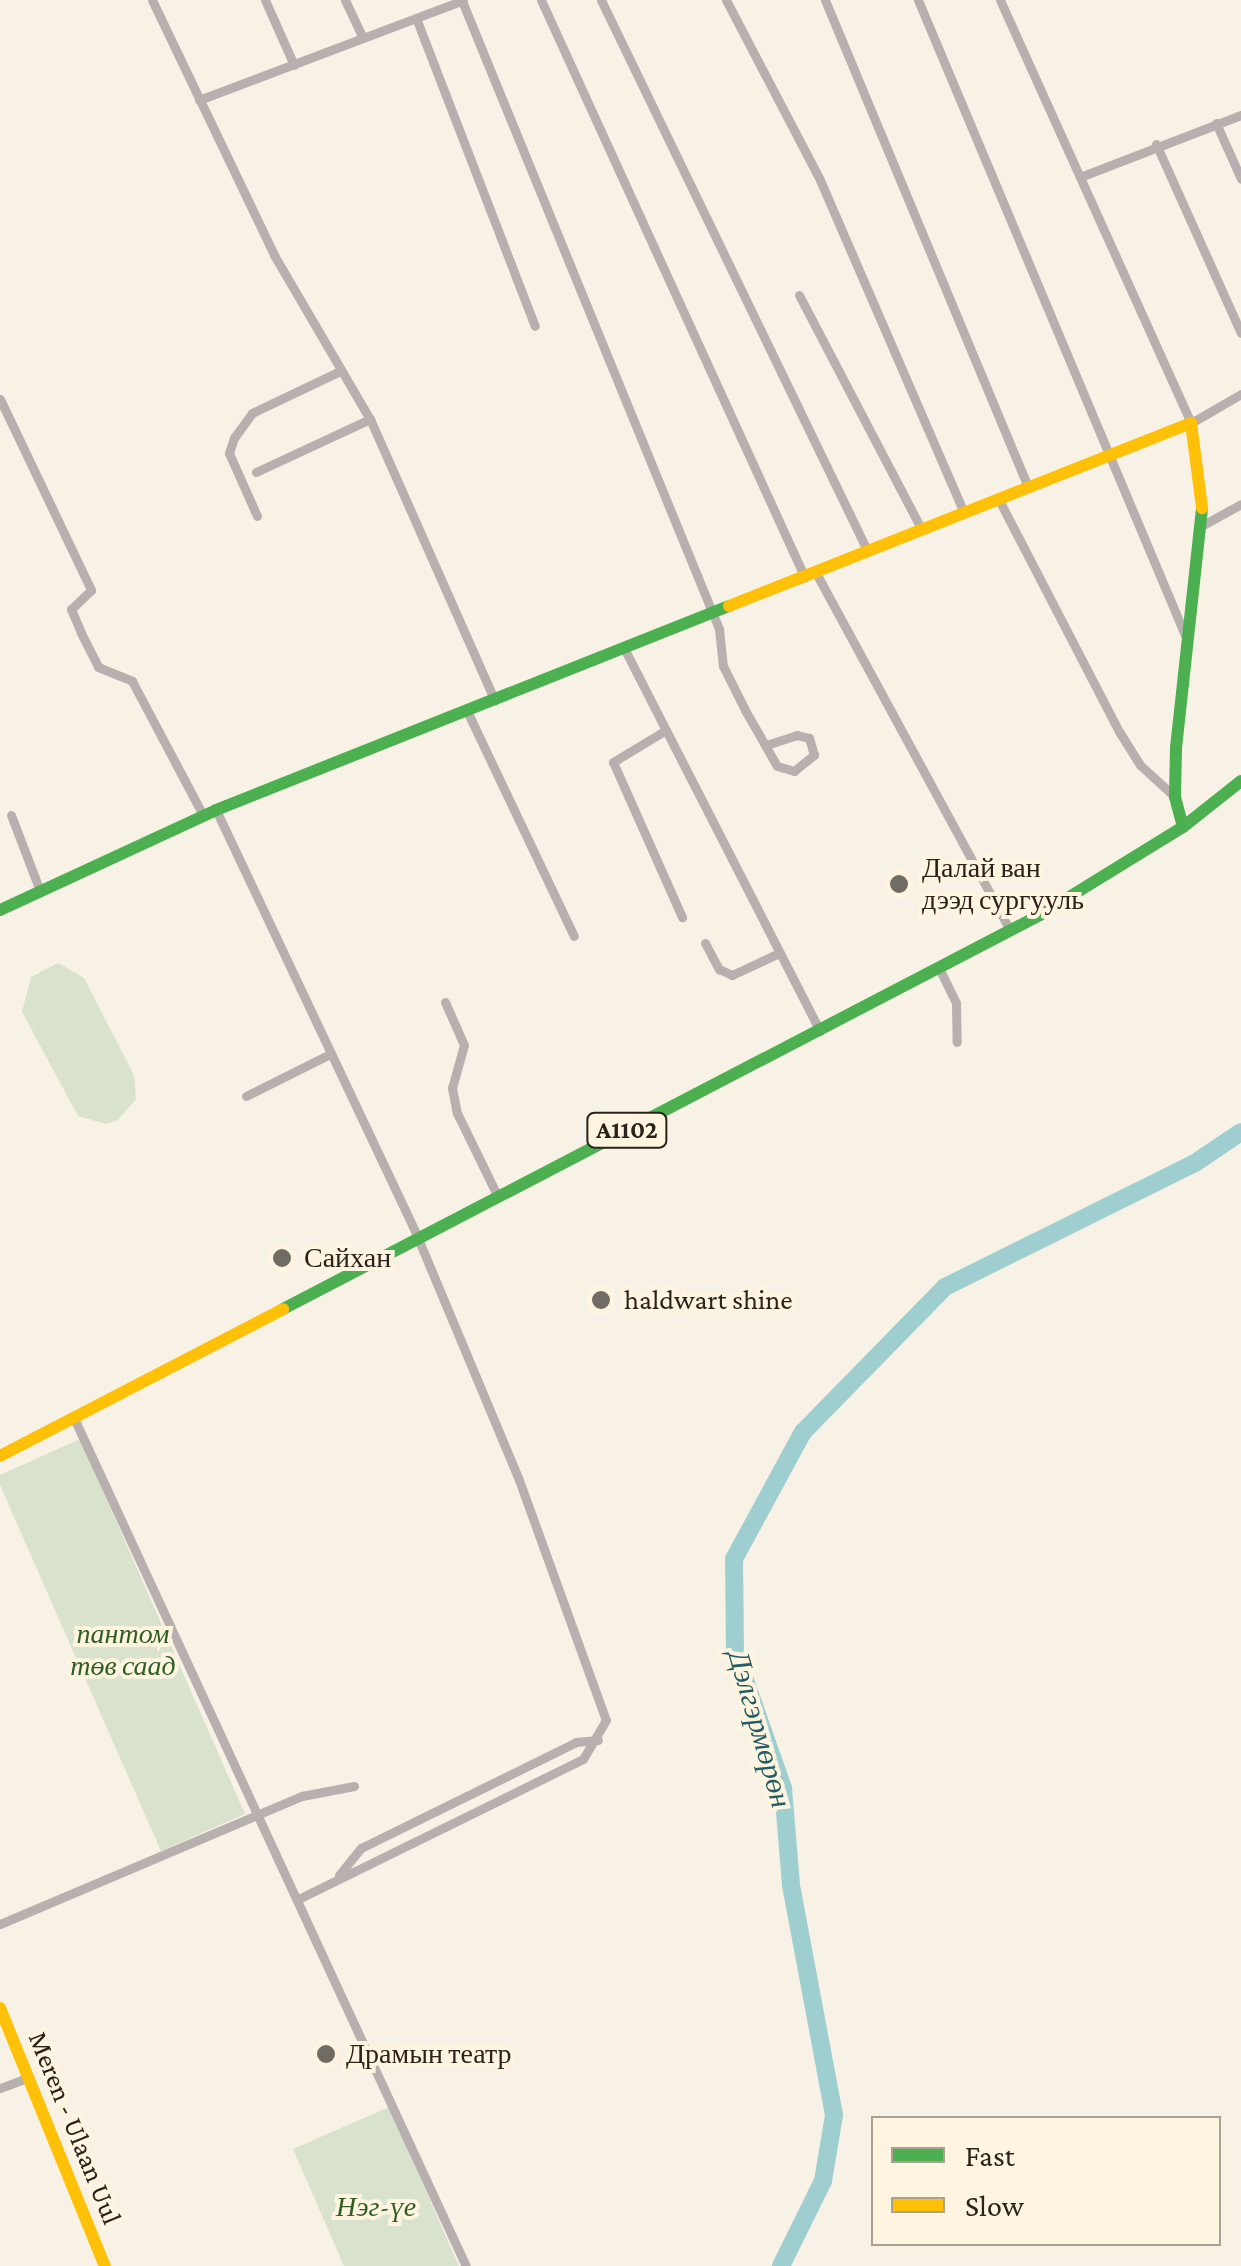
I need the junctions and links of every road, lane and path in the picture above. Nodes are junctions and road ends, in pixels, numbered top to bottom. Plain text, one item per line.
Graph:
1 (152, 0) edge
2 (265, 0) edge
3 (345, 0) edge
4 (424, 0) edge
5 (463, 0) edge
6 (541, 0) edge
7 (601, 0) edge
8 (726, 0) edge
9 (825, 0) edge
10 (918, 0) edge
11 (1000, 0) edge
12 (430, 13) junction
13 (416, 18) junction
14 (363, 38) junction
15 (294, 64) junction
16 (199, 100) junction
17 (1241, 115) edge
18 (1216, 123) junction
19 (1156, 144) junction
20 (1080, 177) junction
21 (1241, 179) edge
22 (799, 295) dead end
23 (536, 326) dead end
24 (1241, 333) edge
25 (338, 372) junction
26 (1241, 394) edge
27 (0, 399) edge
28 (370, 419) junction
29 (1191, 423) junction
30 (1110, 455) junction
31 (256, 472) dead end
32 (1028, 487) junction
33 (999, 500) junction
34 (1241, 504) edge
35 (964, 513) junction
36 (257, 516) dead end
37 (1202, 525) junction
38 (922, 530) junction
39 (868, 552) junction
40 (810, 576) junction
41 (712, 614) junction
42 (1190, 647) junction
43 (626, 652) junction
44 (494, 700) junction
45 (467, 711) junction
46 (666, 730) junction
47 (766, 745) junction
48 (1241, 783) edge
49 (1175, 797) junction
50 (210, 813) junction
51 (11, 815) dead end
52 (1183, 827) junction
53 (40, 891) junction
54 (0, 910) edge
55 (682, 917) dead end
56 (1010, 931) junction
57 (574, 936) dead end
58 (705, 943) dead end
59 (779, 953) junction
60 (939, 968) junction
61 (445, 1002) dead end
62 (820, 1031) junction
63 (957, 1042) dead end
64 (330, 1054) junction
65 (246, 1096) dead end
66 (498, 1197) junction
67 (417, 1236) junction
68 (74, 1416) junction
69 (0, 1456) edge
70 (598, 1740) junction
71 (354, 1786) dead end
72 (261, 1813) junction
73 (337, 1877) junction
74 (300, 1898) junction
75 (0, 1924) edge
76 (0, 2008) edge
77 (27, 2078) junction
78 (0, 2088) edge
79 (104, 2266) edge
80 (466, 2266) edge

1 - 16 street
2 - 15 street
3 - 14 street
4 - 12 street
5 - 12 street
5 - 41 street
6 - 40 street
7 - 39 street
8 - 35 street
9 - 32 street
10 - 30 street
11 - 20 street
12 - 13 street
13 - 14 street
13 - 23 street
14 - 15 street
15 - 16 street
16 - 25 street
17 - 18 street
18 - 19 street
18 - 21 street
19 - 20 street
19 - 24 street
20 - 29 street
22 - 38 street
25 - 28 street
25 - 36 street
26 - 29 street
27 - 50 street
28 - 31 street
28 - 44 street
29 - 30 main road
29 - 37 main road
30 - 32 main road
30 - 42 street
32 - 33 main road
33 - 35 main road
33 - 49 street
34 - 37 street
35 - 38 main road
37 - 42 main road
38 - 39 main road
39 - 40 main road
40 - 41 main road
40 - 56 street
41 - 43 main road
41 - 47 street
42 - 49 main road
43 - 44 main road
43 - 46 street
44 - 45 main road
45 - 50 main road
45 - 57 street
46 - 55 street
46 - 59 street
47 - 47 street
48 - 52 main road, A1102
49 - 52 main road
50 - 53 main road
50 - 64 street
51 - 53 street
52 - 56 main road, A1102
53 - 54 main road
56 - 60 main road, A1102
58 - 59 street
59 - 62 street
60 - 62 main road, A1102
60 - 63 street
61 - 66 street
62 - 66 main road, A1102
64 - 65 street
64 - 67 street
66 - 67 main road, A1102
67 - 68 main road, A1102
67 - 70 street
68 - 69 main road, A1102
68 - 72 street
70 - 73 street
70 - 73 street
71 - 72 street
72 - 74 street
72 - 75 street
73 - 74 street
74 - 80 street
76 - 77 main road, Meren - Ulaan Uul
77 - 78 street
77 - 79 main road, Meren - Ulaan Uul

